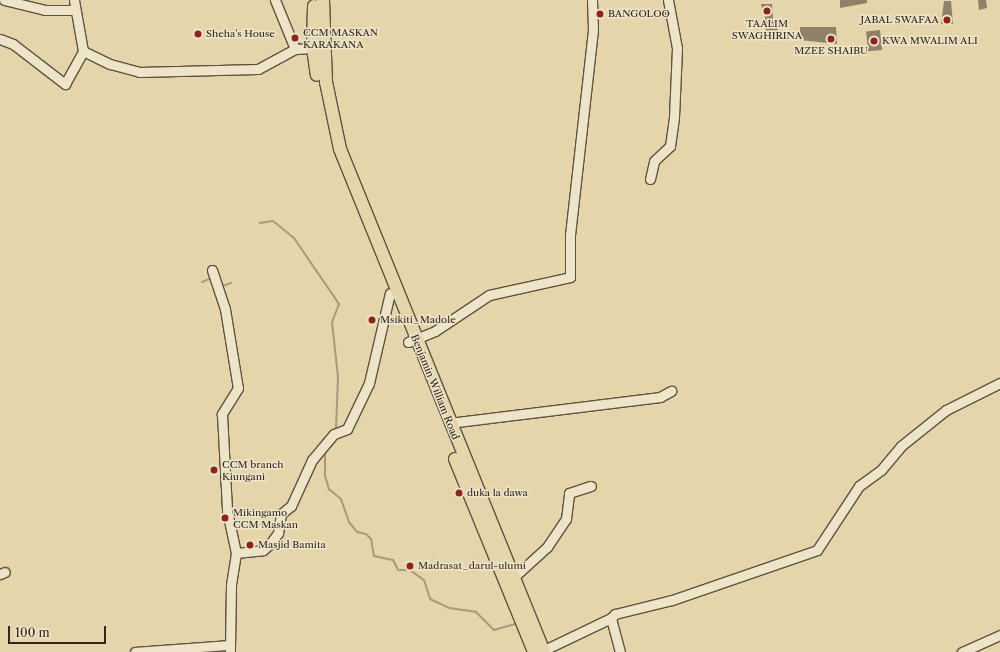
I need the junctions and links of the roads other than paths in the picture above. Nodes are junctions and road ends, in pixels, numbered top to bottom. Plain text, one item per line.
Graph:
1 (4, 0) edge
2 (74, 0) edge
3 (275, 0) edge
4 (314, 0) edge
5 (323, 0) edge
6 (592, 0) edge
7 (668, 0) edge
8 (75, 10) junction
9 (0, 39) edge
10 (314, 48) junction
11 (295, 49) junction
12 (83, 51) junction
13 (650, 179) dead end
14 (212, 270) dead end
15 (390, 293) junction
16 (412, 341) junction
17 (1000, 383) edge
18 (671, 391) dead end
19 (449, 423) junction
20 (591, 486) dead end
21 (236, 553) junction
22 (514, 577) junction
23 (611, 618) junction
24 (1000, 635) edge
25 (230, 648) edge
26 (135, 652) edge
27 (540, 652) edge
28 (620, 652) edge
29 (962, 652) edge

1 - 8 street
2 - 8 street
3 - 11 street
4 - 10 main road, Benjamin William Road
5 - 16 main road, Benjamin William Road
6 - 16 street
7 - 13 street
8 - 12 street
9 - 12 street
10 - 11 street
10 - 15 main road, Benjamin William Road
11 - 12 street
14 - 21 street
15 - 16 main road, Benjamin William Road
15 - 21 street
16 - 19 main road, Benjamin William Road
16 - 27 main road, Benjamin William Road
17 - 23 street
18 - 19 street
19 - 22 main road, Benjamin William Road
20 - 22 street
21 - 25 street
22 - 27 main road, Benjamin William Road
23 - 27 street
23 - 28 street
24 - 29 street
25 - 26 street

